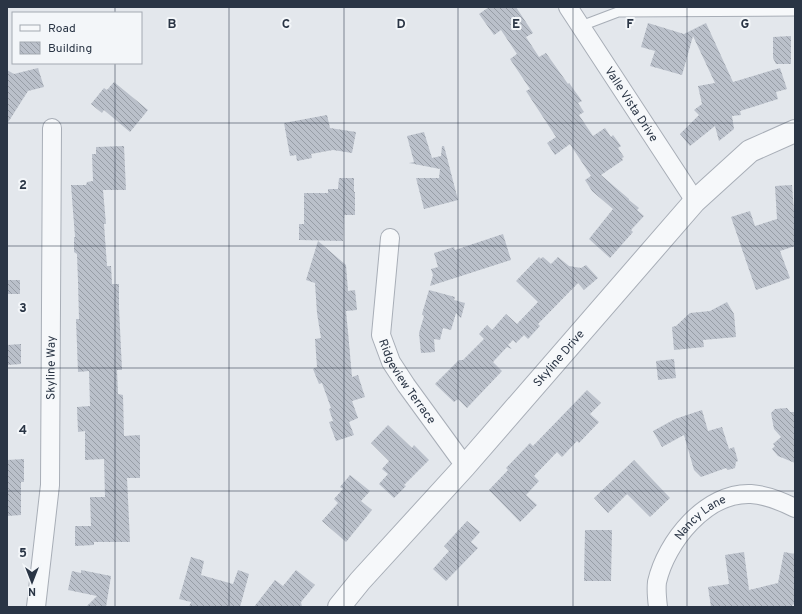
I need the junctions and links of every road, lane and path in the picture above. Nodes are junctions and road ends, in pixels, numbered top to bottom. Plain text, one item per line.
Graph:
1 (568, 7) edge
2 (795, 12) edge
3 (581, 26) junction
4 (52, 128) dead end
5 (795, 132) edge
6 (695, 201) junction
7 (390, 238) dead end
8 (465, 466) junction
9 (795, 508) edge
10 (36, 607) edge
11 (339, 607) edge
12 (658, 607) edge

1 - 3 street, Valle Vista Drive
2 - 3 lane
3 - 6 street, Valle Vista Drive
4 - 10 street, Skyline Way
5 - 6 street, Skyline Drive
6 - 8 street, Skyline Drive
7 - 8 street, Ridgeview Terrace
8 - 11 street, Skyline Drive
9 - 12 street, Nancy Lane

